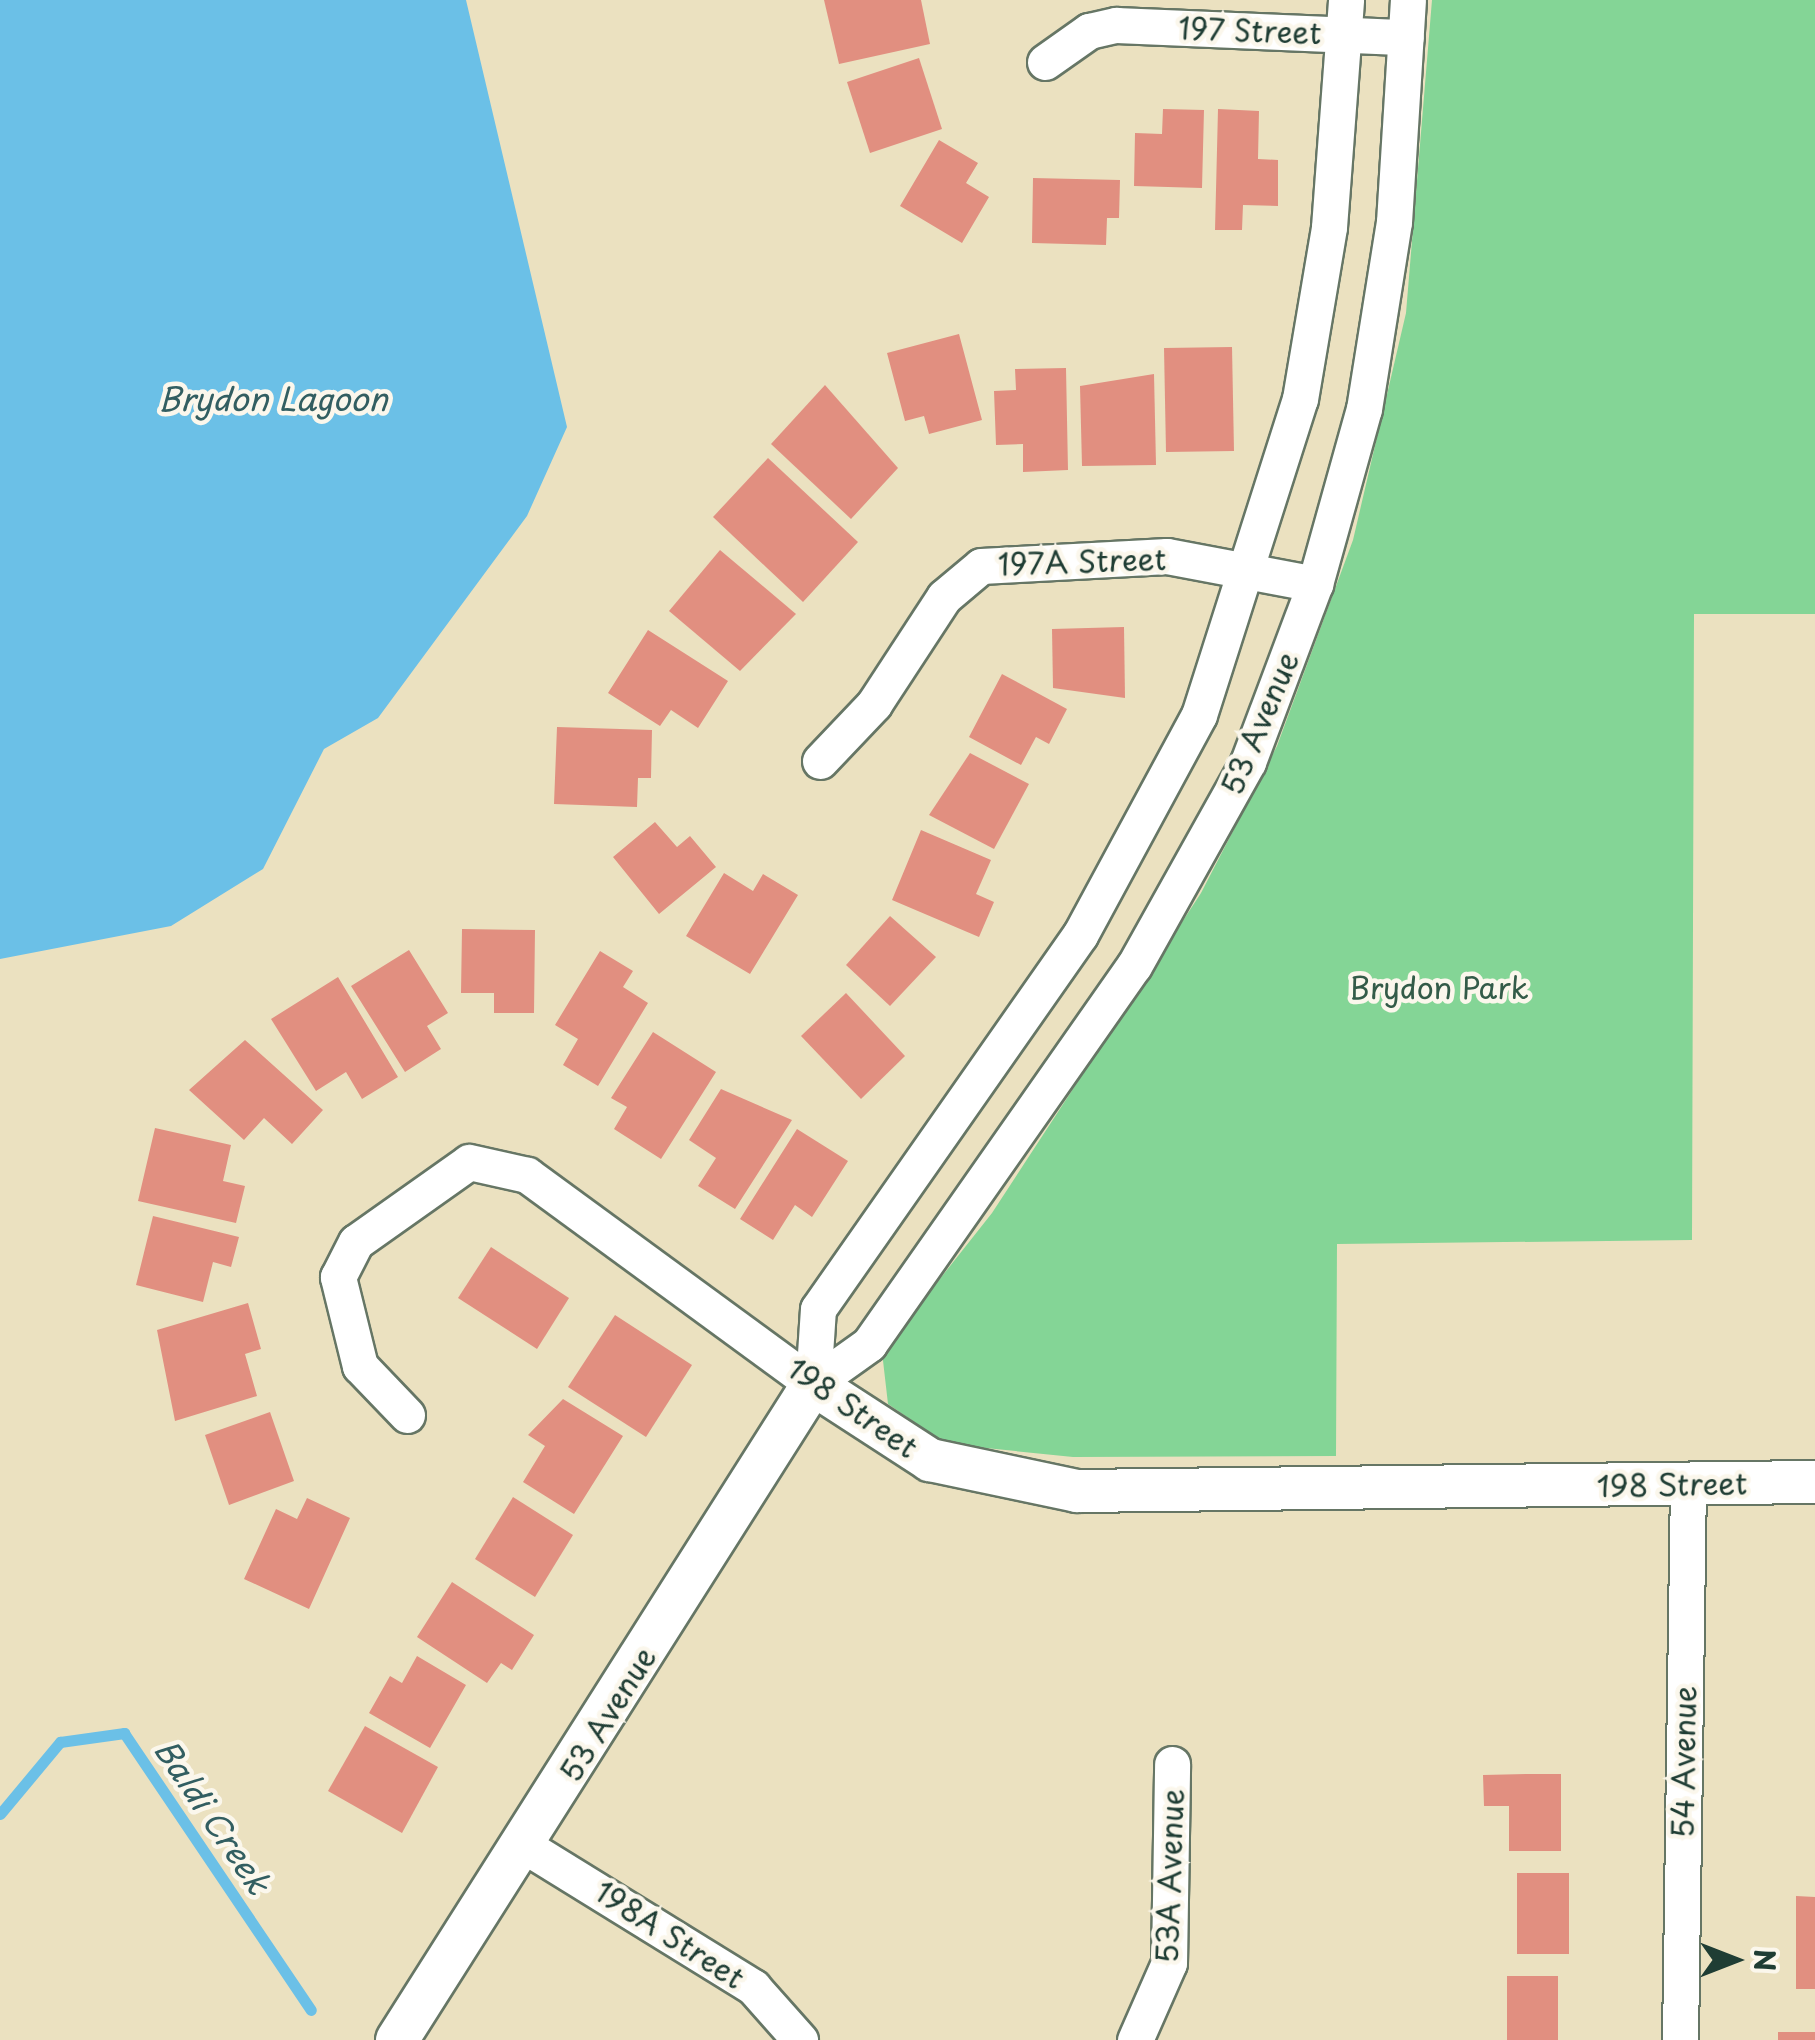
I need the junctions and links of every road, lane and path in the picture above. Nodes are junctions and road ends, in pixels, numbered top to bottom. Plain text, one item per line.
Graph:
1 (1408, 0) edge
2 (1345, 17) edge
3 (1406, 37) junction
4 (1044, 62) dead end
5 (1251, 568) junction
6 (1316, 584) junction
7 (820, 761) dead end
8 (813, 1384) junction
9 (407, 1415) dead end
10 (1815, 1482) edge
11 (1688, 1484) junction
12 (1172, 1764) dead end
13 (525, 1846) junction
14 (397, 2040) edge
15 (800, 2040) edge
16 (1135, 2040) edge
17 (1680, 2040) edge

1 - 3 street, 53 Avenue
2 - 3 street, 197 Street
2 - 4 street, 197 Street
2 - 5 street, 53 Avenue
3 - 6 street, 53 Avenue
5 - 6 street, 197A Street
5 - 7 street, 197A Street
5 - 8 street, 53 Avenue
6 - 8 street, 53 Avenue
8 - 9 street, 198 Street
8 - 11 street, 198 Street
8 - 13 street, 53 Avenue
10 - 11 street, 198 Street
11 - 17 street, 54 Avenue
12 - 16 street, 53A Avenue
13 - 14 street, 53 Avenue
13 - 15 street, 198A Street

